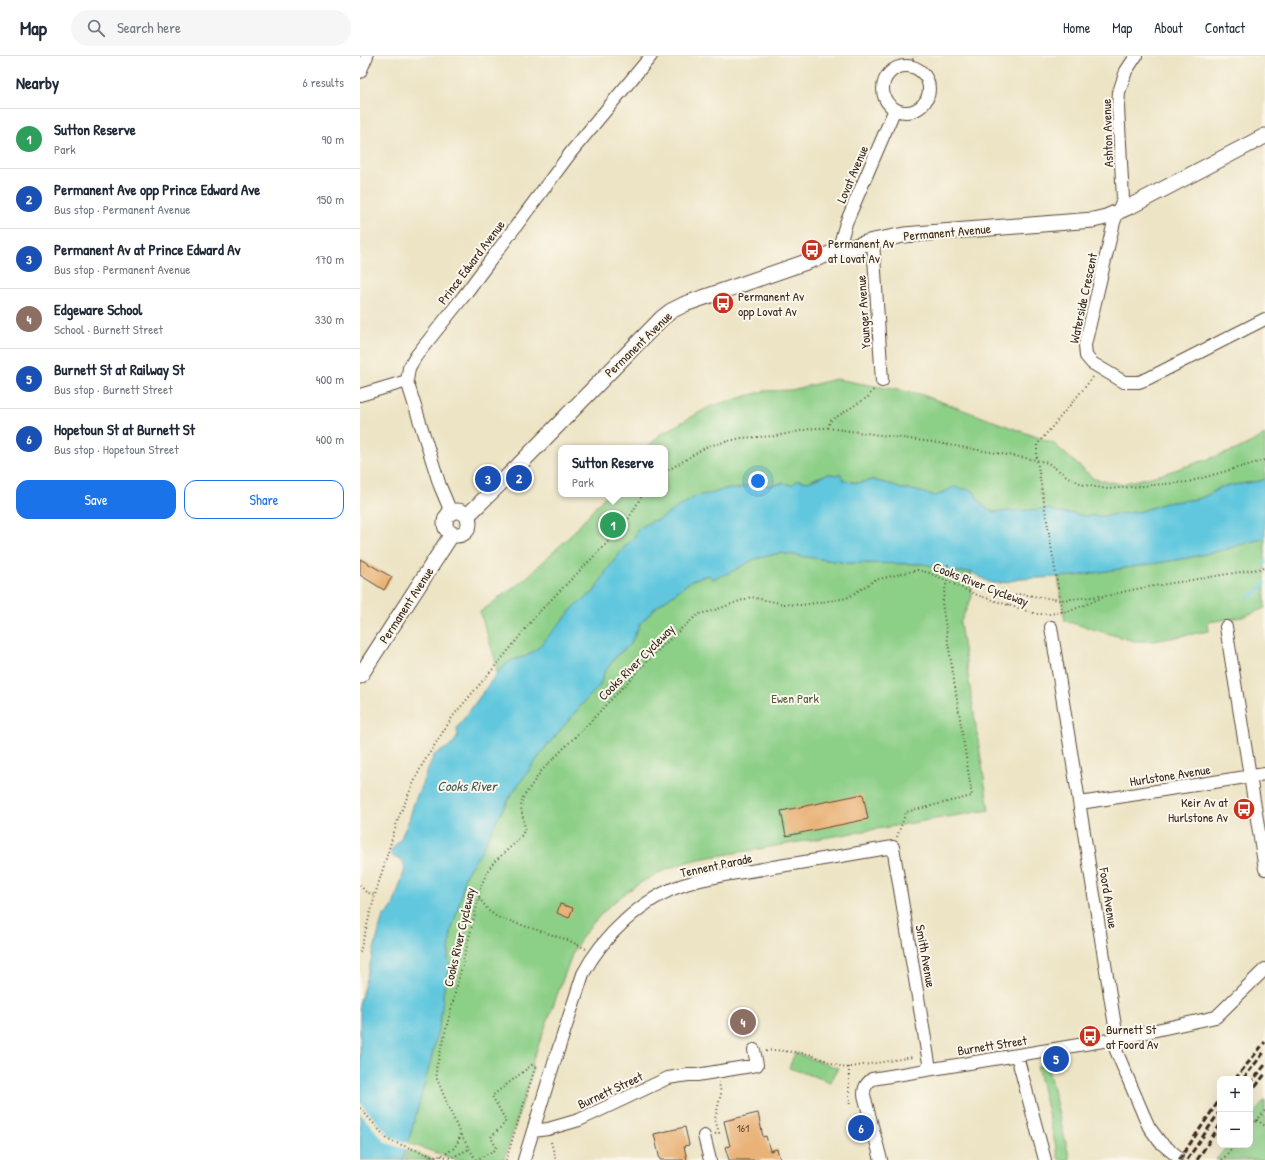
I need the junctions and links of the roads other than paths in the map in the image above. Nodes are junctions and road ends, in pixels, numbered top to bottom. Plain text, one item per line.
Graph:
1 (367, 56) edge
2 (651, 56) edge
3 (1136, 56) edge
4 (912, 61) edge
5 (360, 72) edge
6 (895, 109) junction
7 (1265, 136) edge
8 (1118, 213) junction
9 (873, 241) junction
10 (838, 251) junction
11 (1265, 319) edge
12 (407, 381) junction
13 (882, 381) road end
14 (360, 395) edge
15 (450, 512) junction
16 (467, 516) junction
17 (452, 534) junction
18 (1051, 627) dead end
19 (1226, 627) dead end
20 (360, 676) edge
21 (1265, 774) edge
22 (1250, 776) junction
23 (1080, 803) junction
24 (893, 847) joint
25 (1265, 868) edge
26 (1265, 969) edge
27 (1115, 1039) junction
28 (755, 1051) road end
29 (1017, 1056) junction
30 (930, 1069) junction
31 (533, 1131) junction
32 (704, 1136) dead end
33 (1178, 1156) dead end
34 (524, 1160) edge
35 (710, 1160) edge
36 (881, 1160) edge
37 (1045, 1160) edge

1 - 5 street
2 - 12 street, Prince Edward Avenue
3 - 8 street, Ashton Avenue
4 - 6 street
4 - 6 street
6 - 10 street, Lovat Avenue
7 - 8 main road, Permanent Avenue
8 - 9 main road, Permanent Avenue
8 - 11 street, Waterside Crescent
9 - 10 main road, Permanent Avenue
9 - 13 street, Younger Avenue
10 - 16 main road, Permanent Avenue
12 - 14 street
12 - 15 street
15 - 16 main road
15 - 17 main road
16 - 17 main road
17 - 20 main road, Permanent Avenue
18 - 23 street, Foord Avenue
19 - 22 street
21 - 22 street, Hurlstone Avenue
22 - 23 street, Hurlstone Avenue
22 - 25 street
23 - 27 street, Foord Avenue
24 - 30 street, Smith Avenue
24 - 31 street, Tennent Parade
26 - 27 street, Burnett Street
27 - 29 street, Burnett Street
27 - 33 street, Foord Avenue
28 - 31 street, Burnett Street
29 - 30 street, Burnett Street
29 - 37 street
30 - 36 street, Burnett Street
31 - 34 street, Tennent Parade
32 - 35 street

